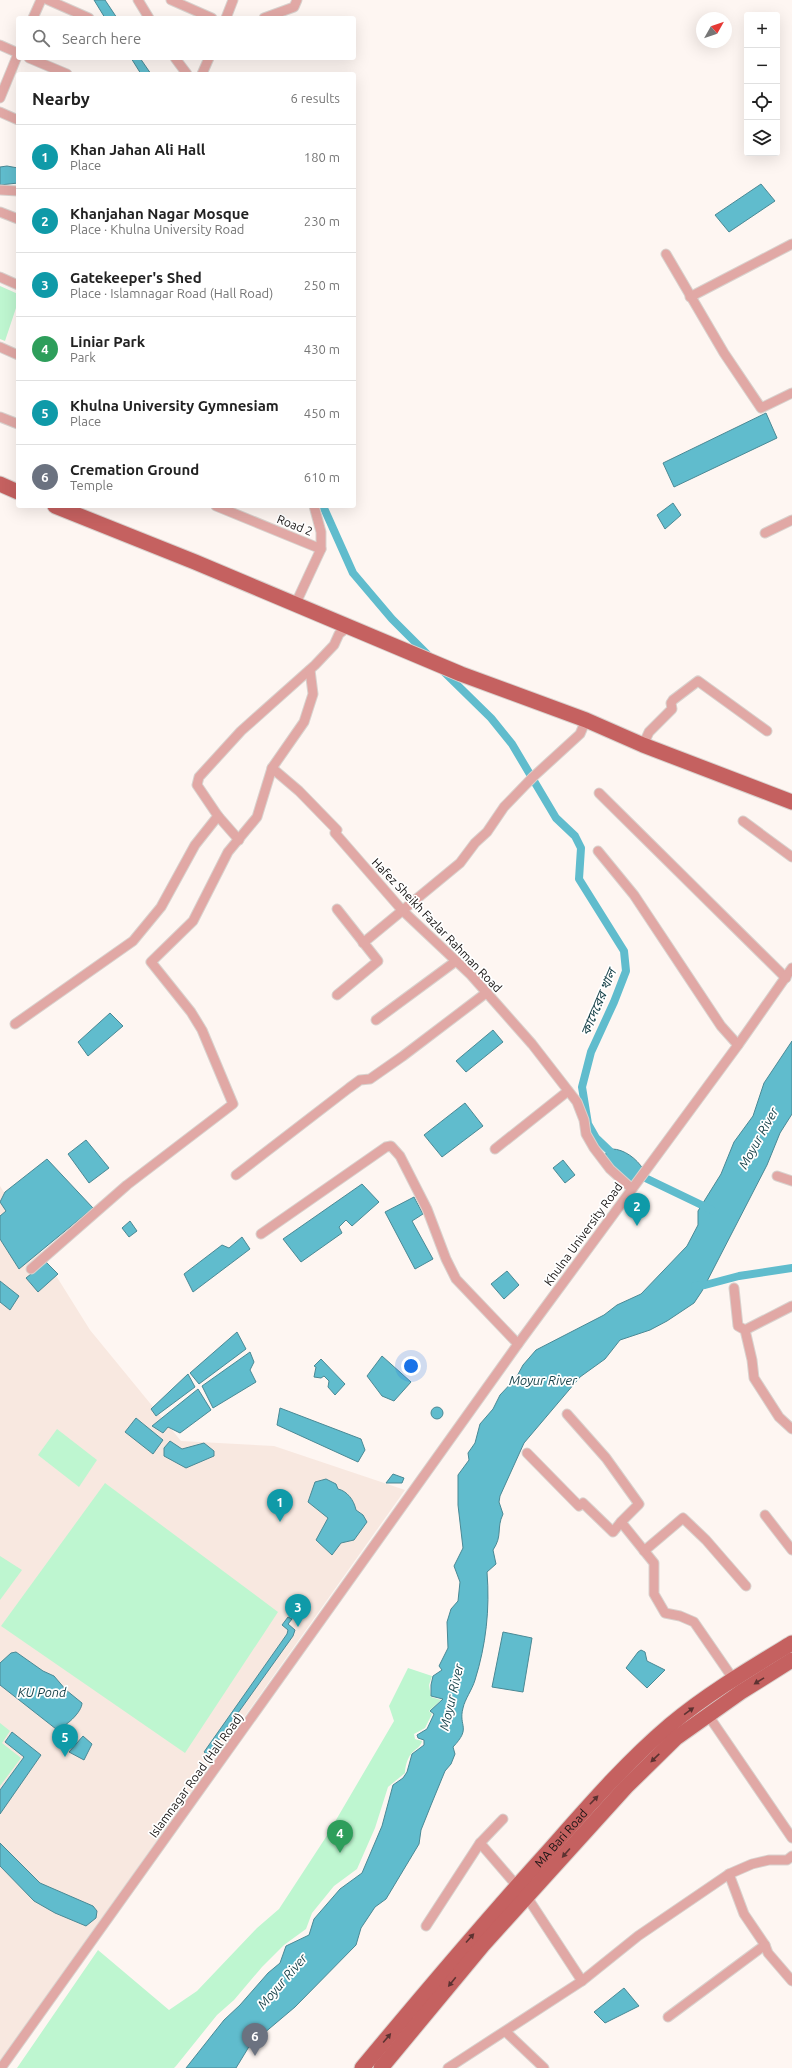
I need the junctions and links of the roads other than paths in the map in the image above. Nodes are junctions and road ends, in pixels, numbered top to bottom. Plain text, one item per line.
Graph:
1 (41, 0) edge
2 (48, 0) edge
3 (138, 0) edge
4 (171, 0) edge
5 (233, 0) edge
6 (297, 0) edge
7 (34, 16) edge
8 (84, 16) edge
9 (148, 16) edge
10 (207, 16) edge
11 (227, 16) edge
12 (269, 16) edge
13 (0, 45) edge
14 (16, 53) edge
15 (16, 59) edge
16 (34, 60) edge
17 (176, 60) edge
18 (208, 60) edge
19 (62, 72) edge
20 (186, 72) edge
21 (203, 72) edge
22 (0, 98) edge
23 (0, 112) edge
24 (16, 119) edge
25 (0, 190) edge
26 (16, 191) edge
27 (0, 212) edge
28 (16, 218) edge
29 (792, 244) edge
30 (666, 254) dead end
31 (0, 277) edge
32 (16, 284) edge
33 (690, 297) junction
34 (0, 347) edge
35 (16, 354) edge
36 (792, 393) edge
37 (0, 417) edge
38 (16, 422) edge
39 (0, 484) edge
40 (16, 491) edge
41 (60, 508) edge
42 (221, 508) edge
43 (315, 508) edge
44 (792, 520) edge
45 (765, 533) dead end
46 (321, 549) junction
47 (295, 605) junction
48 (349, 626) junction
49 (310, 670) junction
50 (586, 720) junction
51 (767, 731) dead end
52 (643, 745) junction
53 (272, 768) junction
54 (599, 793) dead end
55 (792, 802) edge
56 (218, 816) junction
57 (743, 820) dead end
58 (239, 840) junction
59 (598, 851) dead end
60 (792, 857) edge
61 (337, 909) dead end
62 (402, 910) junction
63 (363, 943) junction
64 (456, 961) junction
65 (792, 968) edge
66 (786, 978) junction
67 (486, 993) junction
68 (337, 995) dead end
69 (376, 1020) dead end
70 (15, 1024) dead end
71 (738, 1045) junction
72 (568, 1091) junction
73 (495, 1149) dead end
74 (236, 1175) dead end
75 (777, 1176) dead end
76 (792, 1181) edge
77 (631, 1188) junction
78 (261, 1234) dead end
79 (31, 1268) dead end
80 (734, 1288) dead end
81 (792, 1306) edge
82 (745, 1330) junction
83 (518, 1344) junction
84 (567, 1414) dead end
85 (792, 1429) edge
86 (527, 1453) dead end
87 (410, 1496) joint
88 (765, 1515) dead end
89 (621, 1522) junction
90 (792, 1550) edge
91 (644, 1551) junction
92 (746, 1586) dead end
93 (792, 1643) edge
94 (792, 1660) edge
95 (734, 1680) junction
96 (708, 1715) junction
97 (503, 1819) dead end
98 (792, 1838) edge
99 (480, 1843) junction
100 (792, 1856) edge
101 (729, 1874) junction
102 (517, 1886) junction
103 (527, 1897) junction
104 (426, 1926) dead end
105 (765, 1945) junction
106 (582, 1981) junction
107 (792, 1981) edge
108 (668, 2017) dead end
109 (506, 2032) junction
110 (2, 2068) edge
111 (362, 2068) edge
112 (381, 2068) edge
113 (448, 2068) edge
114 (544, 2068) edge

1 - 7 street
2 - 8 street
3 - 9 street
4 - 10 street
5 - 11 street
6 - 12 street
13 - 14 street
15 - 22 street
16 - 19 street
17 - 20 street
18 - 21 street
23 - 24 street
25 - 26 street
27 - 28 street
29 - 33 street
30 - 33 street
31 - 32 street
33 - 36 street
34 - 35 street
37 - 38 street
39 - 40 main road
41 - 47 main road
42 - 46 street, Road 2
43 - 46 street
44 - 45 street
46 - 47 street
47 - 48 main road
48 - 49 street
48 - 50 main road
49 - 53 street
49 - 56 street
50 - 52 main road
50 - 62 street
51 - 52 street
52 - 55 main road
53 - 58 street
53 - 62 street, Hafez Sheikh Fazlar Rahman Road
54 - 66 street
56 - 58 street
56 - 70 street
57 - 60 street
58 - 79 street
59 - 71 street
61 - 63 street
62 - 63 street
62 - 64 street, Hafez Sheikh Fazlar Rahman Road
63 - 68 street
64 - 67 street, Hafez Sheikh Fazlar Rahman Road
64 - 69 street
65 - 66 street, Khulna University Road
66 - 71 street, Khulna University Road
67 - 72 street, Hafez Sheikh Fazlar Rahman Road
67 - 74 street
71 - 77 street, Khulna University Road
72 - 73 street
72 - 77 street, Hafez Sheikh Fazlar Rahman Road
75 - 76 street
77 - 83 street, Khulna University Road
78 - 83 street
80 - 82 street
81 - 82 street
82 - 85 street
83 - 87 street, Khulna University Road
84 - 89 street
86 - 89 street
87 - 110 street, Islamnagar Road (Hall Road)
88 - 90 street
89 - 91 street
91 - 92 street
91 - 95 street
93 - 95 main road, MA Bari Road
94 -> 96 main road, MA Bari Road
102 -> 95 main road, MA Bari Road
96 - 98 street
96 -> 103 main road, MA Bari Road
97 - 99 street
99 - 102 street
99 - 104 street
100 - 101 street
101 - 105 street
101 - 106 street
111 -> 102 main road, MA Bari Road
103 - 106 street
103 -> 112 main road, MA Bari Road
105 - 107 street
105 - 108 street
106 - 109 street
109 - 113 street
109 - 114 street

